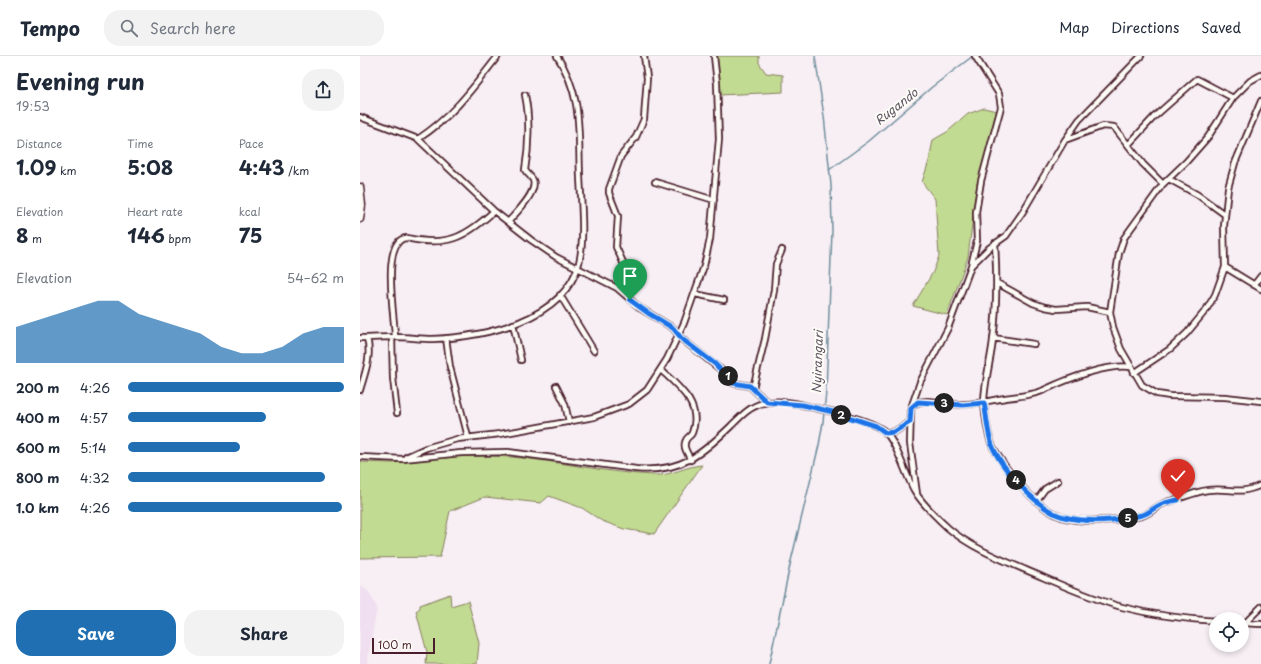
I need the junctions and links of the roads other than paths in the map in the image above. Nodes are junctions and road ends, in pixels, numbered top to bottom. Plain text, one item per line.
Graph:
1 (498, 56) edge
2 (557, 56) edge
3 (644, 56) edge
4 (714, 56) edge
5 (975, 56) edge
6 (1141, 56) edge
7 (1261, 75) edge
8 (524, 95) dead end
9 (1233, 98) junction
10 (1261, 101) edge
11 (360, 117) edge
12 (418, 139) junction
13 (1065, 140) junction
14 (1128, 145) junction
15 (1169, 179) junction
16 (655, 182) dead end
17 (1163, 184) junction
18 (360, 188) edge
19 (714, 200) junction
20 (494, 212) junction
21 (1224, 214) junction
22 (360, 219) edge
23 (508, 222) junction
24 (995, 243) junction
25 (782, 250) dead end
26 (971, 266) junction
27 (577, 268) junction
28 (1225, 268) junction
29 (1261, 276) edge
30 (997, 283) junction
31 (1254, 285) junction
32 (617, 288) junction
33 (1261, 289) edge
34 (695, 294) junction
35 (560, 295) junction
36 (724, 300) dead end
37 (1110, 312) junction
38 (513, 324) junction
39 (679, 335) junction
40 (393, 337) junction
41 (360, 338) edge
42 (367, 338) junction
43 (446, 338) junction
44 (993, 338) junction
45 (1034, 344) dead end
46 (594, 351) dead end
47 (521, 360) dead end
48 (1131, 367) junction
49 (661, 370) junction
50 (1134, 372) junction
51 (556, 386) dead end
52 (753, 388) junction
53 (360, 390) edge
54 (1261, 401) edge
55 (767, 402) junction
56 (984, 403) junction
57 (911, 408) junction
58 (397, 413) dead end
59 (569, 422) junction
60 (910, 422) junction
61 (886, 433) junction
62 (468, 437) junction
63 (360, 456) edge
64 (403, 459) junction
65 (691, 460) junction
66 (1058, 481) dead end
67 (1261, 485) edge
68 (918, 496) junction
69 (1036, 500) junction
70 (1261, 607) edge
71 (1249, 618) edge
72 (1209, 621) edge
73 (1249, 623) edge
74 (1261, 624) edge

1 - 12 street
2 - 27 street
3 - 32 street
4 - 19 street
5 - 26 street
6 - 13 street
7 - 9 street
8 - 23 street
9 - 14 street
9 - 15 street
10 - 21 street
11 - 12 street
12 - 20 street
13 - 14 street
13 - 24 street
14 - 17 street
15 - 17 street
15 - 21 street
16 - 19 street
17 - 37 street
18 - 22 highway
19 - 34 street
20 - 23 street
20 - 40 street
21 - 28 street
23 - 27 street
24 - 26 street
24 - 30 street
25 - 52 street
26 - 57 street
27 - 32 street
27 - 35 street
28 - 31 street
28 - 50 street
29 - 31 street
30 - 37 street
30 - 44 street
31 - 33 street
32 - 39 street
34 - 36 street
34 - 39 street
35 - 38 street
35 - 46 street
37 - 48 street
38 - 43 street
38 - 47 street
39 - 49 street
39 - 52 street
40 - 42 street
40 - 43 street
40 - 58 street
41 - 42 street
42 - 53 street
43 - 62 street
44 - 45 street
44 - 56 street
48 - 50 street
48 - 56 street
49 - 59 street
49 - 65 street
50 - 54 street
51 - 59 street
52 - 55 street
55 - 61 street
55 - 65 street
56 - 57 street
56 - 69 street
57 - 60 street
59 - 62 street
60 - 61 street
60 - 68 street
61 - 68 street
62 - 64 street
63 - 64 street
64 - 65 street
66 - 69 street
67 - 69 street
68 - 72 street
70 - 71 street
73 - 74 street

